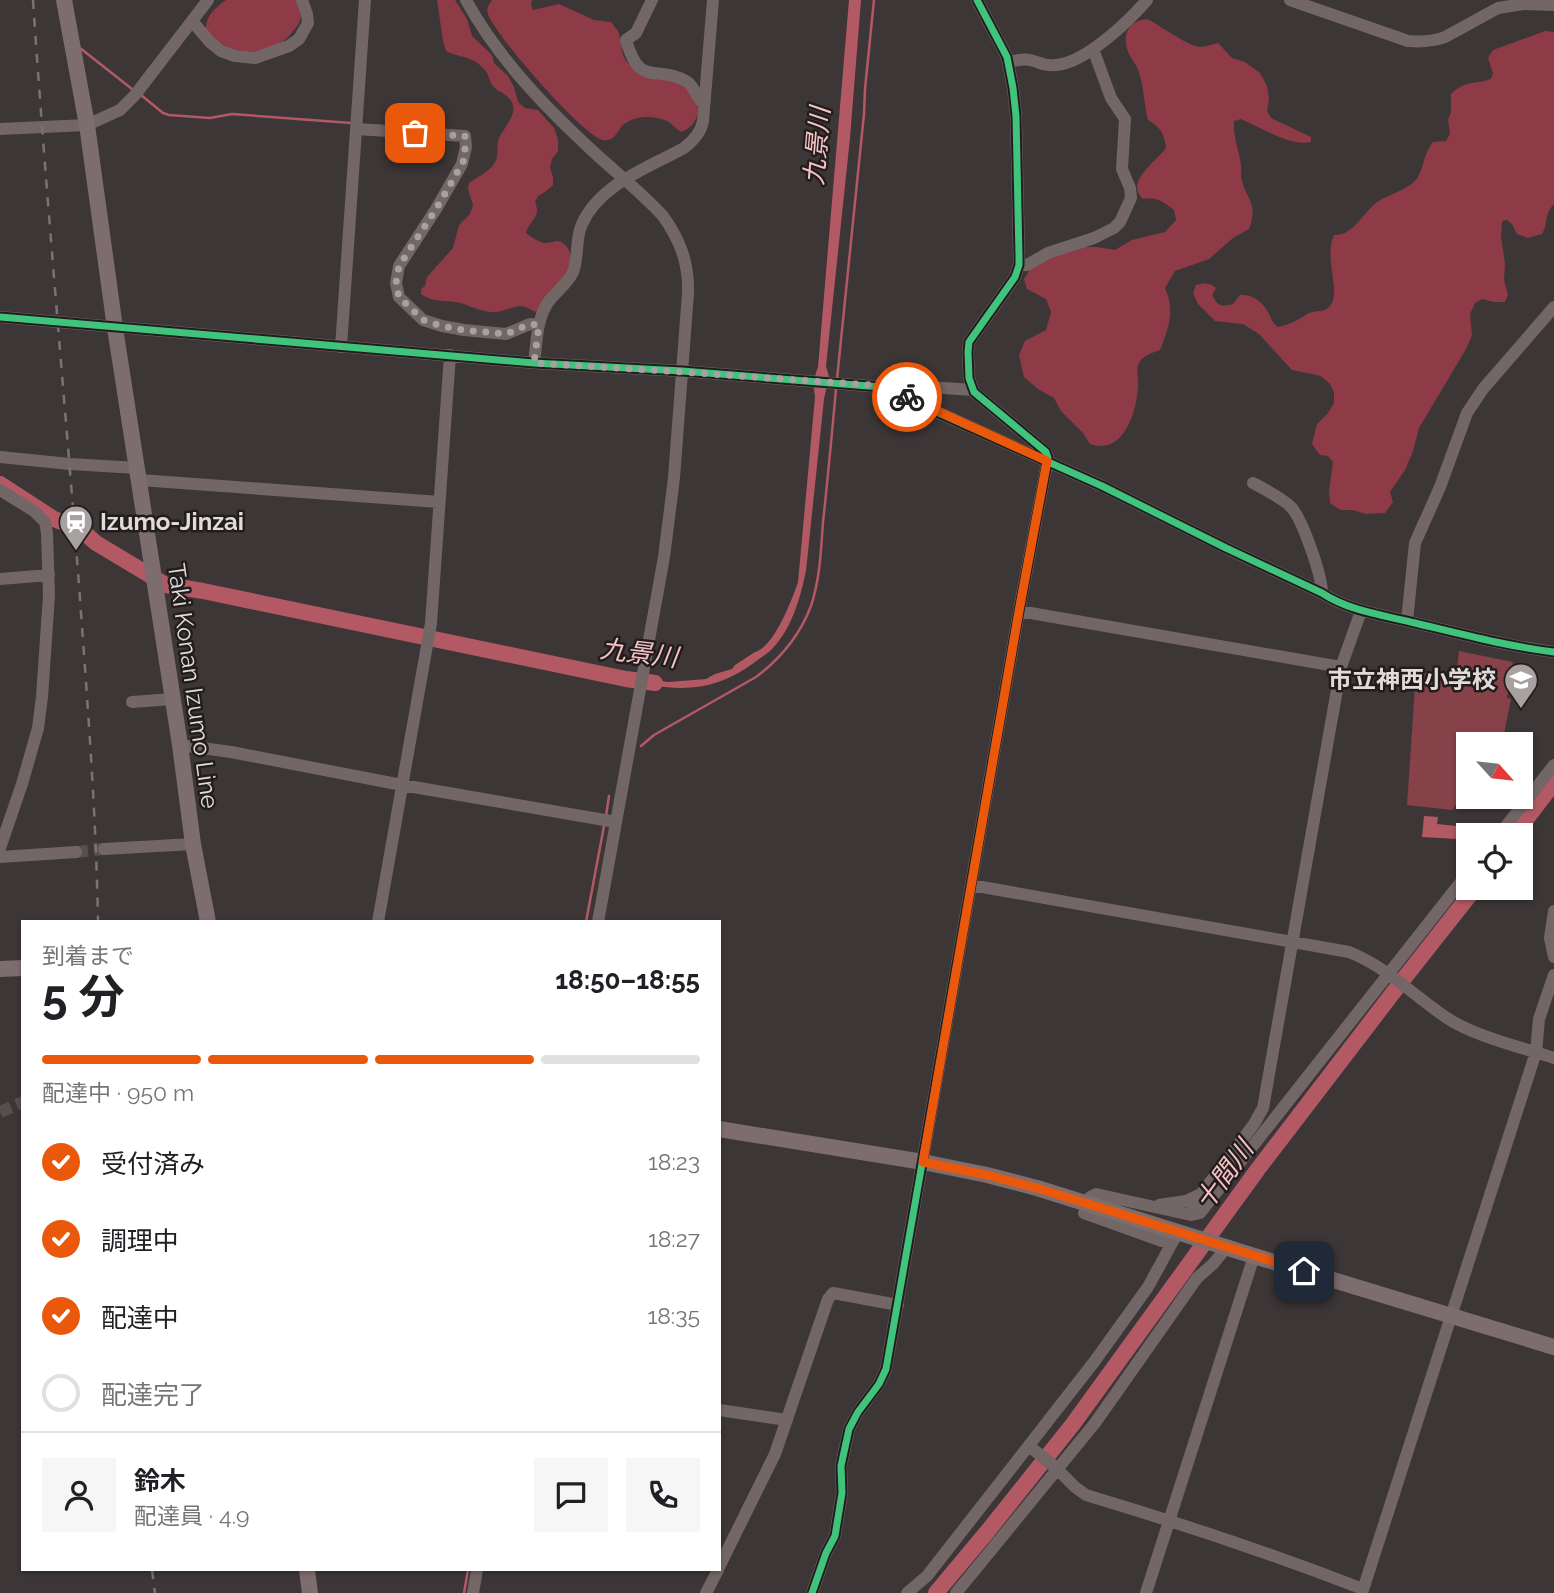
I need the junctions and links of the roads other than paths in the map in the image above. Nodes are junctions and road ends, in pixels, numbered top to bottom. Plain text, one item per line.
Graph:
1 (64, 0) edge
2 (208, 0) edge
3 (302, 0) edge
4 (365, 0) edge
5 (652, 0) edge
6 (713, 0) edge
7 (977, 0) edge
8 (1147, 0) edge
9 (1290, 0) edge
10 (471, 2) edge
11 (1523, 2) edge
12 (1554, 5) edge
13 (192, 21) junction
14 (1093, 49) junction
15 (1008, 62) junction
16 (703, 103) junction
17 (87, 125) junction
18 (0, 128) edge
19 (357, 129) junction
20 (624, 180) junction
21 (1019, 265) junction
22 (1554, 307) edge
23 (0, 317) edge
24 (539, 325) junction
25 (116, 328) junction
26 (341, 347) junction
27 (450, 355) junction
28 (534, 363) junction
29 (682, 372) junction
30 (891, 390) junction
31 (973, 390) junction
32 (0, 457) edge
33 (1047, 461) junction
34 (139, 474) junction
35 (1253, 483) dead end
36 (0, 490) edge
37 (439, 502) junction
38 (49, 575) junction
39 (0, 579) edge
40 (1322, 593) junction
41 (1019, 611) junction
42 (1361, 611) junction
43 (1406, 621) junction
44 (1554, 652) edge
45 (1341, 667) junction
46 (173, 699) junction
47 (131, 702) dead end
48 (180, 746) junction
49 (1554, 765) edge
50 (402, 785) junction
51 (616, 822) junction
52 (1508, 823) edge
53 (193, 844) junction
54 (0, 848) edge
55 (104, 849) tunnel mouth
56 (76, 852) tunnel mouth
57 (0, 857) edge
58 (971, 885) junction
59 (1456, 889) edge
60 (1554, 911) edge
61 (208, 920) edge
62 (378, 920) edge
63 (598, 920) edge
64 (1292, 942) junction
65 (1554, 957) edge
66 (21, 968) edge
67 (0, 969) edge
68 (1390, 974) junction
69 (1554, 975) edge
70 (1536, 1052) junction
71 (1554, 1058) edge
72 (721, 1129) edge
73 (923, 1162) junction
74 (1202, 1193) junction
75 (1090, 1197) dead end
76 (1148, 1206) junction
77 (1192, 1206) dead end
78 (1084, 1213) dead end
79 (1177, 1235) junction
80 (1223, 1246) junction
81 (1254, 1256) junction
82 (898, 1305) junction
83 (1451, 1315) junction
84 (1554, 1347) edge
85 (721, 1410) edge
86 (788, 1420) junction
87 (1031, 1448) junction
88 (1056, 1468) junction
89 (1169, 1520) junction
90 (721, 1565) edge
91 (307, 1571) edge
92 (477, 1571) edge
93 (718, 1571) edge
94 (1363, 1591) edge
95 (310, 1593) edge
96 (473, 1593) edge
97 (706, 1593) edge
98 (812, 1593) edge
99 (907, 1593) edge
100 (956, 1593) edge
101 (1146, 1593) edge

1 - 17 main road, Taki Konan Izumo Line
2 - 13 street
3 - 13 street
4 - 19 street
5 - 16 street
6 - 16 street
7 - 15 street
8 - 14 street
9 - 11 street
10 - 20 street
11 - 12 street
13 - 17 street
14 - 15 street
14 - 21 street
15 - 21 street
16 - 20 street
17 - 18 street
17 - 25 main road, Taki Konan Izumo Line
19 - 24 street
19 - 26 street
20 - 24 street
20 - 29 street
21 - 31 street
22 - 43 street
23 - 25 street
24 - 28 street
25 - 26 street
25 - 34 main road, Taki Konan Izumo Line
26 - 27 street
27 - 28 street
27 - 37 street
28 - 29 street
29 - 30 street
29 - 51 street
30 - 31 street
30 - 33 street
31 - 33 street
32 - 34 street
33 - 40 street
33 - 41 street
34 - 37 street
34 - 46 main road, Taki Konan Izumo Line
35 - 40 street
36 - 38 street
37 - 50 street
38 - 39 street
38 - 54 street
40 - 42 street
41 - 45 street
41 - 58 street
42 - 43 street
42 - 45 street
43 - 44 street
45 - 64 street
46 - 47 street
46 - 48 main road, Taki Konan Izumo Line
48 - 50 street
48 - 53 main road, Taki Konan Izumo Line
49 - 52 street
50 - 51 street
50 - 62 street
51 - 63 street
53 - 55 street
53 - 61 main road, Taki Konan Izumo Line
56 - 57 street
58 - 64 street
58 - 73 street
59 - 68 street
60 - 65 street
64 - 68 street
64 - 74 street
66 - 67 main road
68 - 70 street
68 - 76 street
69 - 70 street
70 - 71 street
70 - 83 street
72 - 73 main road
73 - 79 main road
73 - 82 street
74 - 76 street
74 - 77 street
75 - 76 street
78 - 79 street
79 - 80 main road
79 - 87 street
80 - 81 main road
80 - 88 street
81 - 83 main road
81 - 89 street
82 - 86 street
82 - 98 street
83 - 84 main road
83 - 94 street
85 - 86 street
86 - 90 street
87 - 88 street
87 - 99 street
88 - 89 street
88 - 100 street
89 - 94 street
89 - 101 street
91 - 95 main road
92 - 96 street
93 - 97 street

